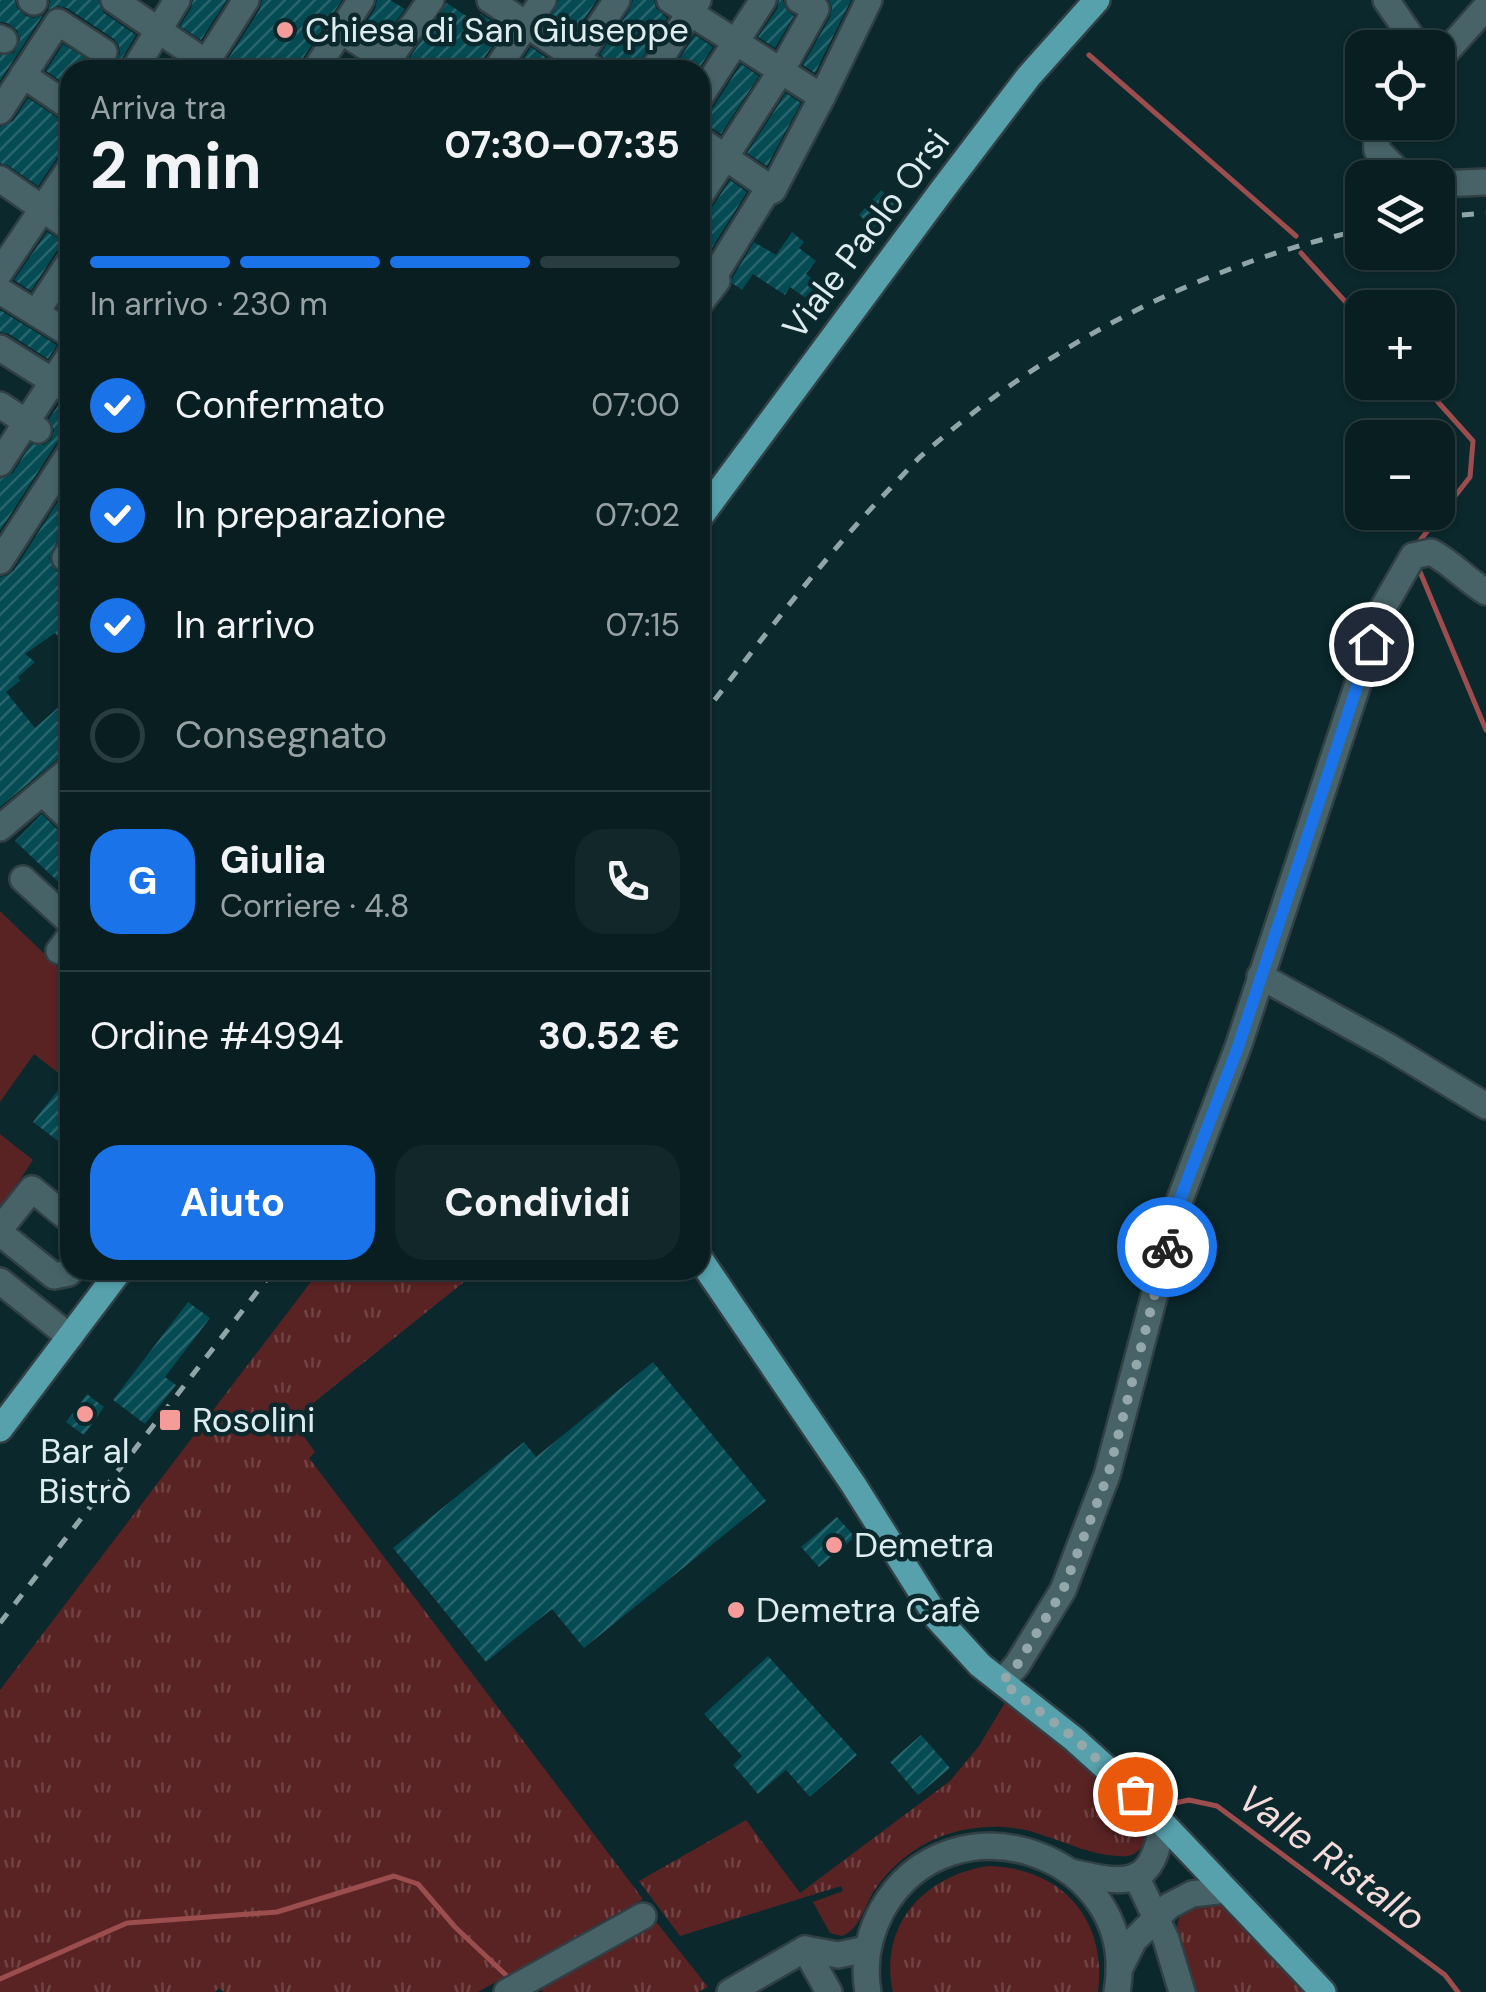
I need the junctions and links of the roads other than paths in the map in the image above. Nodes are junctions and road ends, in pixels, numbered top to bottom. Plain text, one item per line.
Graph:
1 (114, 0) edge
2 (246, 0) edge
3 (361, 0) edge
4 (432, 0) edge
5 (490, 0) edge
6 (543, 0) edge
7 (617, 0) edge
8 (764, 0) edge
9 (869, 0) edge
10 (1098, 0) edge
11 (1386, 0) edge
12 (686, 4) edge
13 (807, 5) edge
14 (1486, 7) edge
15 (163, 19) edge
16 (527, 24) junction
17 (1407, 30) edge
18 (341, 31) junction
19 (736, 42) junction
20 (1455, 42) edge
21 (104, 52) dead end
22 (140, 60) edge
23 (210, 60) edge
24 (213, 60) edge
25 (322, 60) edge
26 (380, 60) edge
27 (394, 60) edge
28 (503, 60) edge
29 (573, 60) edge
30 (584, 60) edge
31 (658, 60) edge
32 (781, 71) junction
33 (23, 75) junction
34 (710, 82) edge
35 (822, 97) junction
36 (60, 99) edge
37 (0, 111) edge
38 (710, 147) edge
39 (725, 157) junction
40 (0, 180) edge
41 (710, 180) edge
42 (1486, 182) edge
43 (60, 183) edge
44 (1455, 183) edge
45 (773, 190) junction
46 (42, 209) junction
47 (60, 221) edge
48 (0, 272) edge
49 (710, 275) edge
50 (60, 276) edge
51 (0, 291) edge
52 (36, 313) junction
53 (60, 328) edge
54 (0, 348) edge
55 (57, 384) edge
56 (0, 405) edge
57 (51, 440) edge
58 (0, 463) edge
59 (710, 504) edge
60 (11, 522) edge
61 (0, 562) edge
62 (1486, 592) edge
63 (60, 779) edge
64 (43, 793) junction
65 (60, 809) edge
66 (0, 828) edge
67 (23, 879) dead end
68 (60, 913) edge
69 (1260, 976) junction
70 (1486, 1106) edge
71 (60, 1212) edge
72 (0, 1231) edge
73 (710, 1274) edge
74 (60, 1275) edge
75 (84, 1280) edge
76 (112, 1280) edge
77 (0, 1282) edge
78 (103, 1291) junction
79 (70, 1336) junction
80 (0, 1429) edge
81 (1002, 1682) junction
82 (1162, 1822) junction
83 (1194, 1856) junction
84 (1070, 1872) junction
85 (1142, 1873) junction
86 (1226, 1890) junction
87 (1163, 1913) junction
88 (643, 1916) dead end
89 (805, 1949) junction
90 (868, 1950) junction
91 (1118, 1981) edge
92 (512, 1991) edge
93 (730, 1992) edge
94 (829, 1992) edge
95 (868, 1992) edge
96 (1182, 1992) edge
97 (1323, 1992) edge

1 - 15 street
2 - 24 street
3 - 18 street
4 - 27 street
5 - 16 street
6 - 16 street
7 - 30 street
8 - 19 street
9 - 35 street
10 - 59 main road, Viale Paolo Orsi
11 - 17 street
12 - 19 street
12 - 31 street
13 - 32 street
14 - 20 street
15 - 22 street
15 - 23 street
16 - 28 street
16 - 29 street
18 - 25 street
18 - 26 street
19 - 32 street
19 - 34 street
21 - 33 street
32 - 35 street
32 - 39 street
33 - 36 street
33 - 37 street
35 - 45 street
38 - 39 street
39 - 41 street
39 - 45 street
40 - 46 street
42 - 44 street
43 - 46 street
45 - 49 street
46 - 47 street
46 - 48 street
50 - 52 street
51 - 52 street
52 - 53 street
54 - 55 street
55 - 57 street
56 - 57 street
57 - 58 street
57 - 60 street
60 - 61 street
62 - 69 street
63 - 64 street
64 - 65 street
64 - 66 street
67 - 68 street
69 - 70 street
69 - 81 street
71 - 72 street
72 - 74 street
73 - 81 main road
75 - 78 street
76 - 78 main road
77 - 79 street
78 - 79 main road
79 - 80 main road
81 - 82 main road
82 - 83 main road
82 - 85 street
83 - 85 street
83 - 86 main road
83 - 87 street
84 - 85 street
84 - 90 street
84 - 91 street
85 - 87 street
86 - 87 street
86 - 97 main road
87 - 91 street
87 - 96 street
88 - 92 street
89 - 90 street
89 - 93 street
89 - 94 street
90 - 95 street

